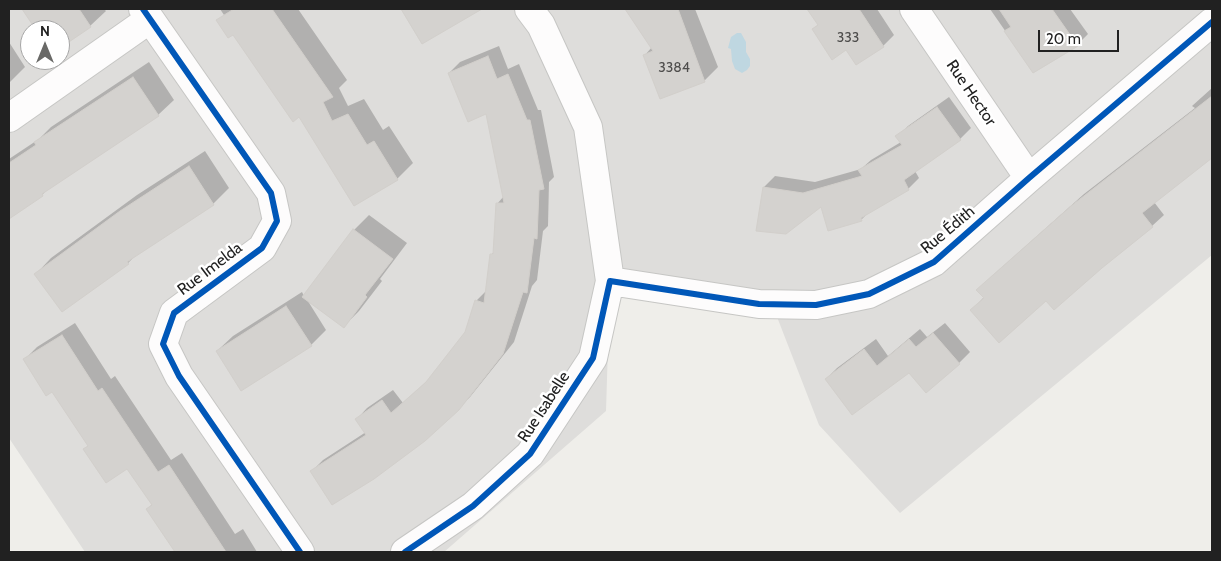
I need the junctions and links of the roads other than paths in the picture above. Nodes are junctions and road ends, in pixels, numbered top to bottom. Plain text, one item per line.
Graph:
1 (529, 9) edge
2 (914, 9) edge
3 (147, 14) edge
4 (1212, 22) edge
5 (9, 118) edge
6 (1029, 178) junction
7 (610, 281) junction
8 (300, 552) edge
9 (405, 552) edge

1 - 7 street, Rue Isabelle
2 - 6 street, Rue Hector
3 - 5 street, Rue Imelda
3 - 8 street, Rue Imelda
4 - 6 street, Rue Édith
6 - 7 street, Rue Édith
7 - 9 street, Rue Isabelle

